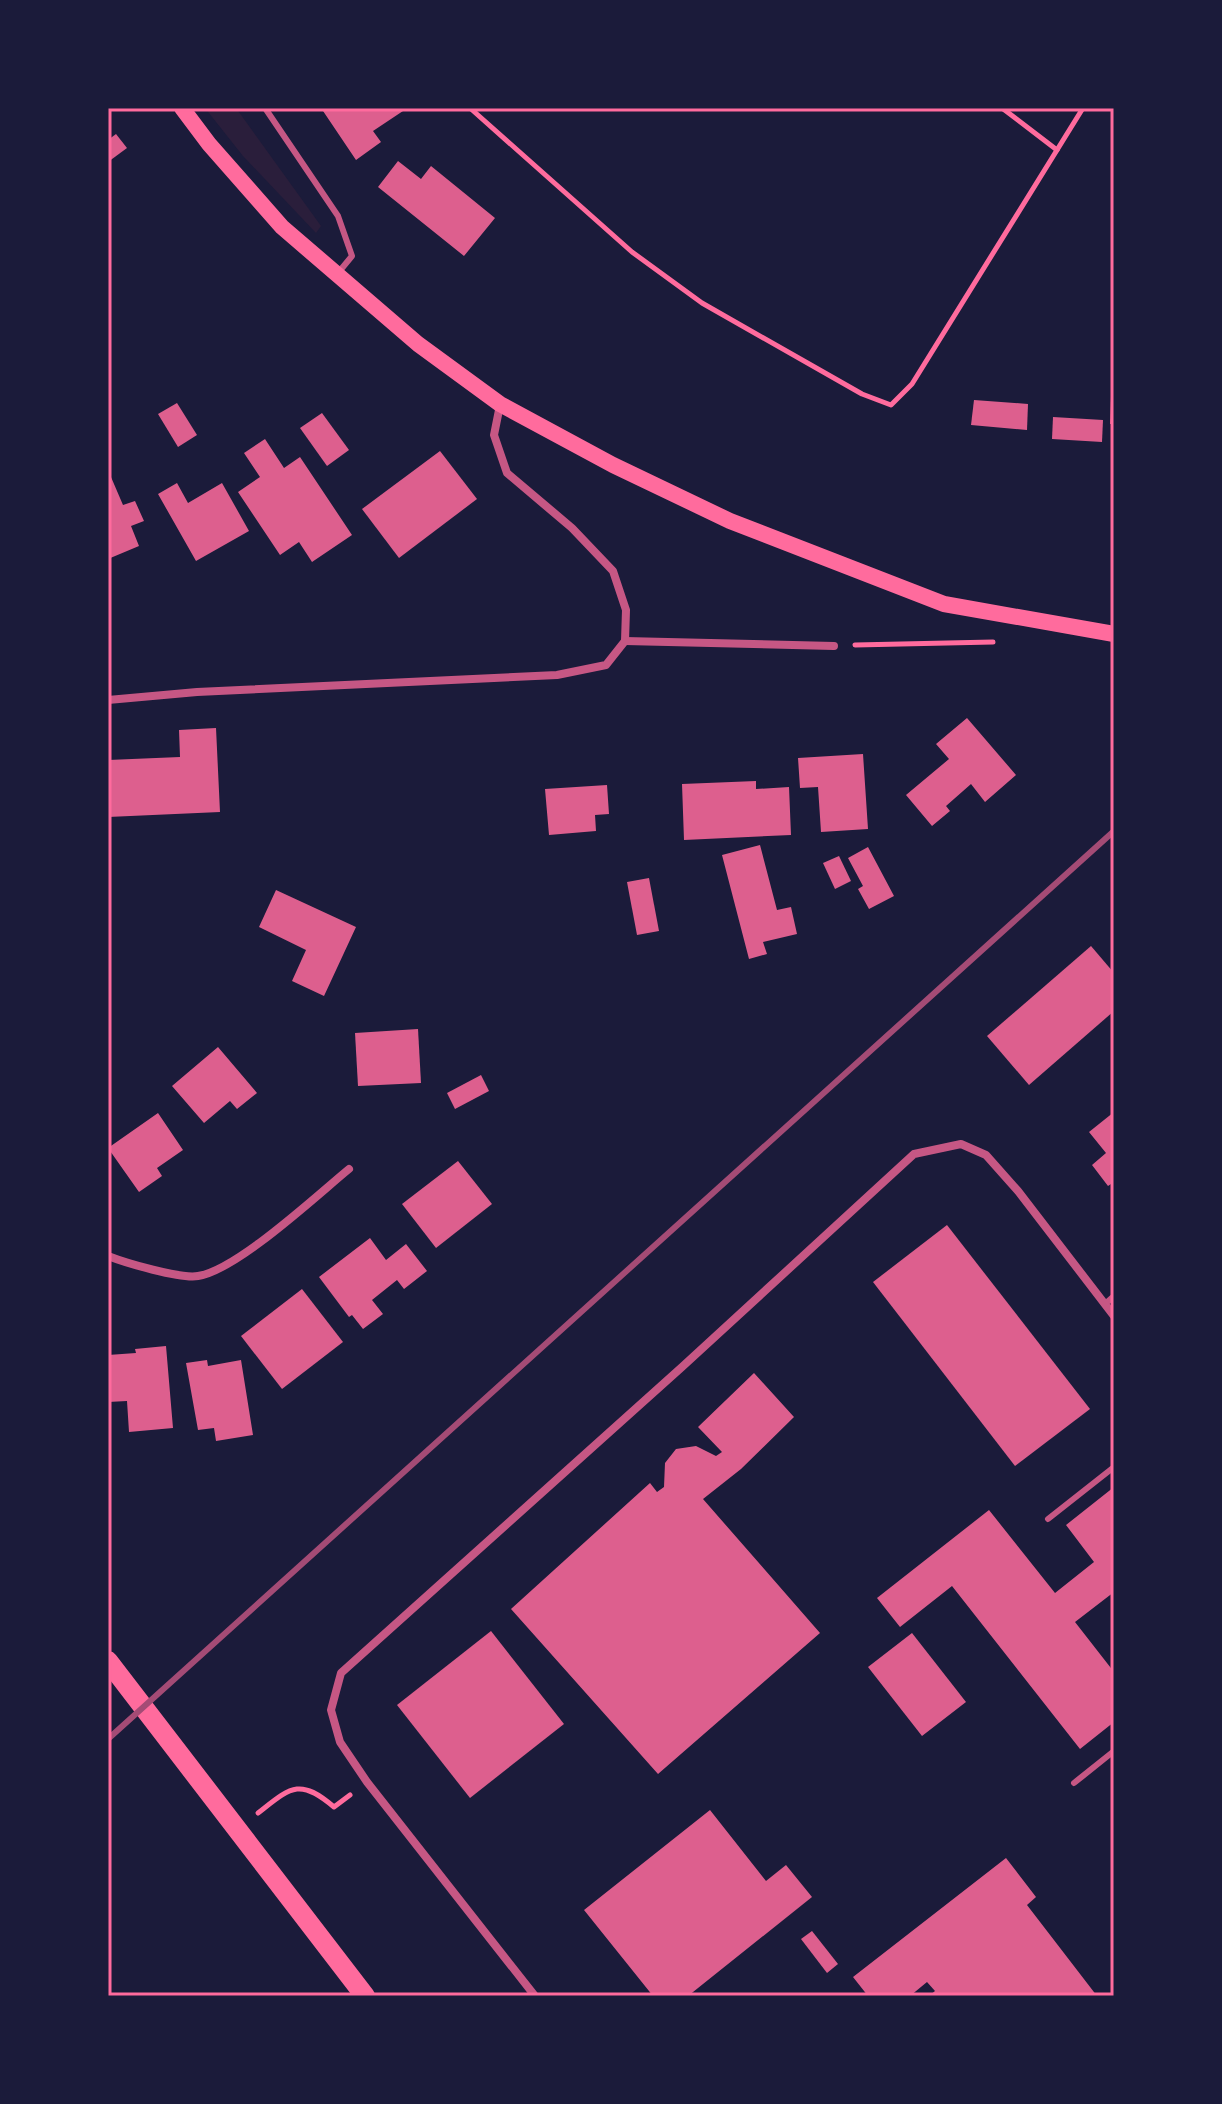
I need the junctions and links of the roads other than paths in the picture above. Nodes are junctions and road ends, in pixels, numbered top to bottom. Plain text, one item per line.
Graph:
1 (182, 108) edge
2 (265, 108) edge
3 (336, 275) junction
4 (500, 404) junction
5 (1114, 634) edge
6 (625, 641) junction
7 (834, 646) road end
8 (108, 700) edge
9 (349, 1169) dead end
10 (108, 1256) edge
11 (1114, 1296) edge
12 (1105, 1304) junction
13 (1114, 1316) edge
14 (1114, 1467) edge
15 (1048, 1519) dead end
16 (109, 1662) edge
17 (1114, 1751) edge
18 (1074, 1783) dead end
19 (365, 1996) edge
20 (535, 1996) edge

1 - 3 main road
2 - 3 lane
3 - 4 main road
4 - 5 main road
4 - 6 street
6 - 7 street
6 - 8 street
9 - 10 street
11 - 12 lane
12 - 13 street
12 - 20 street
14 - 15 lane
16 - 19 main road
17 - 18 lane

